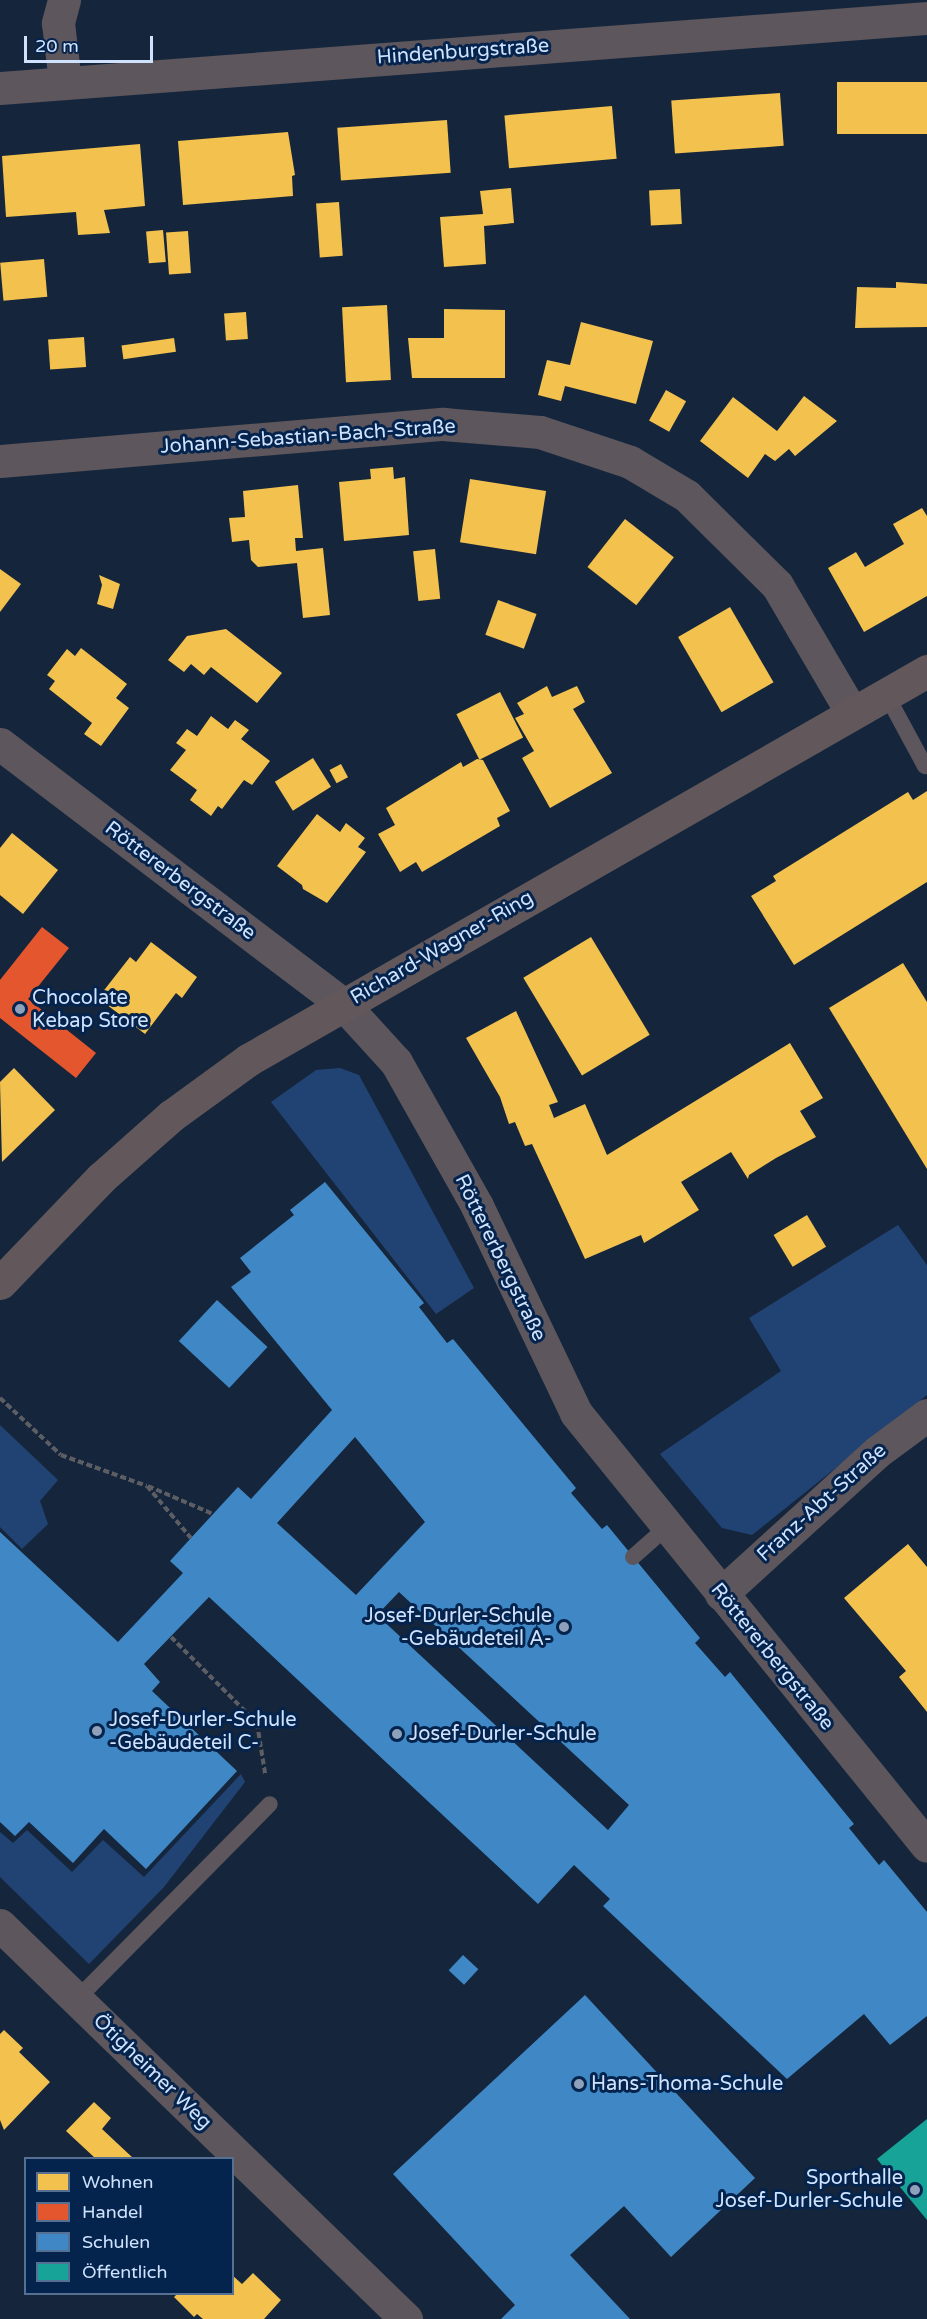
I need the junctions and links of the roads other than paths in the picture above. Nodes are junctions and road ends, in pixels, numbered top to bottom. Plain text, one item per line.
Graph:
1 (64, 0) edge
2 (927, 18) edge
3 (6, 82) edge
4 (65, 82) junction
5 (0, 461) edge
6 (927, 671) edge
7 (886, 694) junction
8 (852, 713) junction
9 (0, 744) edge
10 (925, 766) dead end
11 (343, 1004) junction
12 (0, 1283) edge
13 (927, 1415) edge
14 (668, 1527) junction
15 (633, 1557) dead end
16 (721, 1594) junction
17 (270, 1804) road end
18 (927, 1846) edge
19 (0, 1925) edge
20 (77, 1999) junction
21 (406, 2319) edge

1 - 4 street
2 - 4 street, Hindenburgstraße
3 - 4 street, Hindenburgstraße
5 - 8 street, Johann-Sebastian-Bach-Straße
6 - 7 street, Richard-Wagner-Ring
7 - 8 street, Richard-Wagner-Ring
7 - 10 lane
8 - 11 street, Richard-Wagner-Ring
9 - 11 street, Röttererbergstraße
11 - 12 street, Richard-Wagner-Ring
11 - 14 street, Röttererbergstraße
13 - 16 street, Franz-Abt-Straße
14 - 15 lane
14 - 16 street, Röttererbergstraße
16 - 18 street, Röttererbergstraße
17 - 20 lane
19 - 20 street, Ötigheimer Weg
20 - 21 street, Ötigheimer Weg

